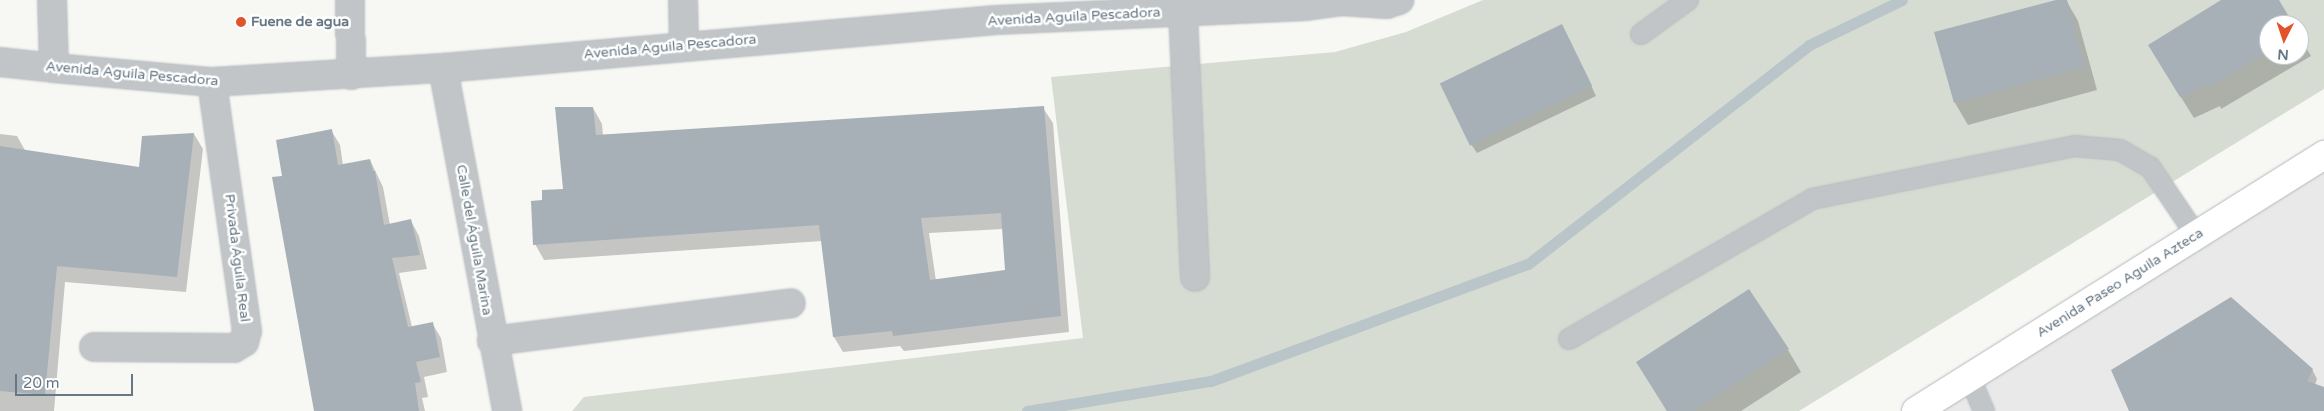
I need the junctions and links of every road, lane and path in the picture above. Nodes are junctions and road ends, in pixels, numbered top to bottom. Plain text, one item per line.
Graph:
1 (52, 0) edge
2 (350, 0) edge
3 (683, 0) edge
4 (1340, 0) edge
5 (1399, 0) edge
6 (1688, 0) edge
7 (1306, 3) edge
8 (995, 10) edge
9 (1183, 12) junction
10 (1641, 34) dead end
11 (684, 44) junction
12 (0, 62) edge
13 (54, 68) junction
14 (443, 68) junction
15 (351, 75) junction
16 (212, 82) junction
17 (2322, 159) edge
18 (2196, 235) junction
19 (1195, 277) dead end
20 (791, 304) dead end
21 (1569, 340) dead end
22 (492, 341) junction
23 (94, 347) dead end
24 (1970, 378) junction
25 (507, 411) edge
26 (1916, 411) edge
27 (1984, 411) edge

1 - 13 street
2 - 15 street
3 - 11 street
4 - 5 street, Avenida Aguila Pescadora
4 - 7 street, Avenida Aguila Pescadora
6 - 10 lane
7 - 9 street, Avenida Aguila Pescadora
8 - 9 street, Avenida Aguila Pescadora
8 - 11 street, Avenida Aguila Pescadora
9 - 19 street
11 - 14 street, Avenida Aguila Pescadora
12 - 13 street, Avenida Aguila Pescadora
13 - 16 street, Avenida Aguila Pescadora
14 - 15 street, Avenida Aguila Pescadora
14 - 22 street, Calle del Águila Marina
15 - 16 street, Avenida Aguila Pescadora
16 - 23 street, Privada Águila Real
17 - 18 main road, Avenida Paseo Aguila Azteca
18 - 21 lane
18 - 24 main road, Avenida Paseo Aguila Azteca
20 - 22 street
22 - 25 street, Calle del Águila Marina
24 - 26 main road, Avenida Paseo Aguila Azteca
24 - 27 lane

